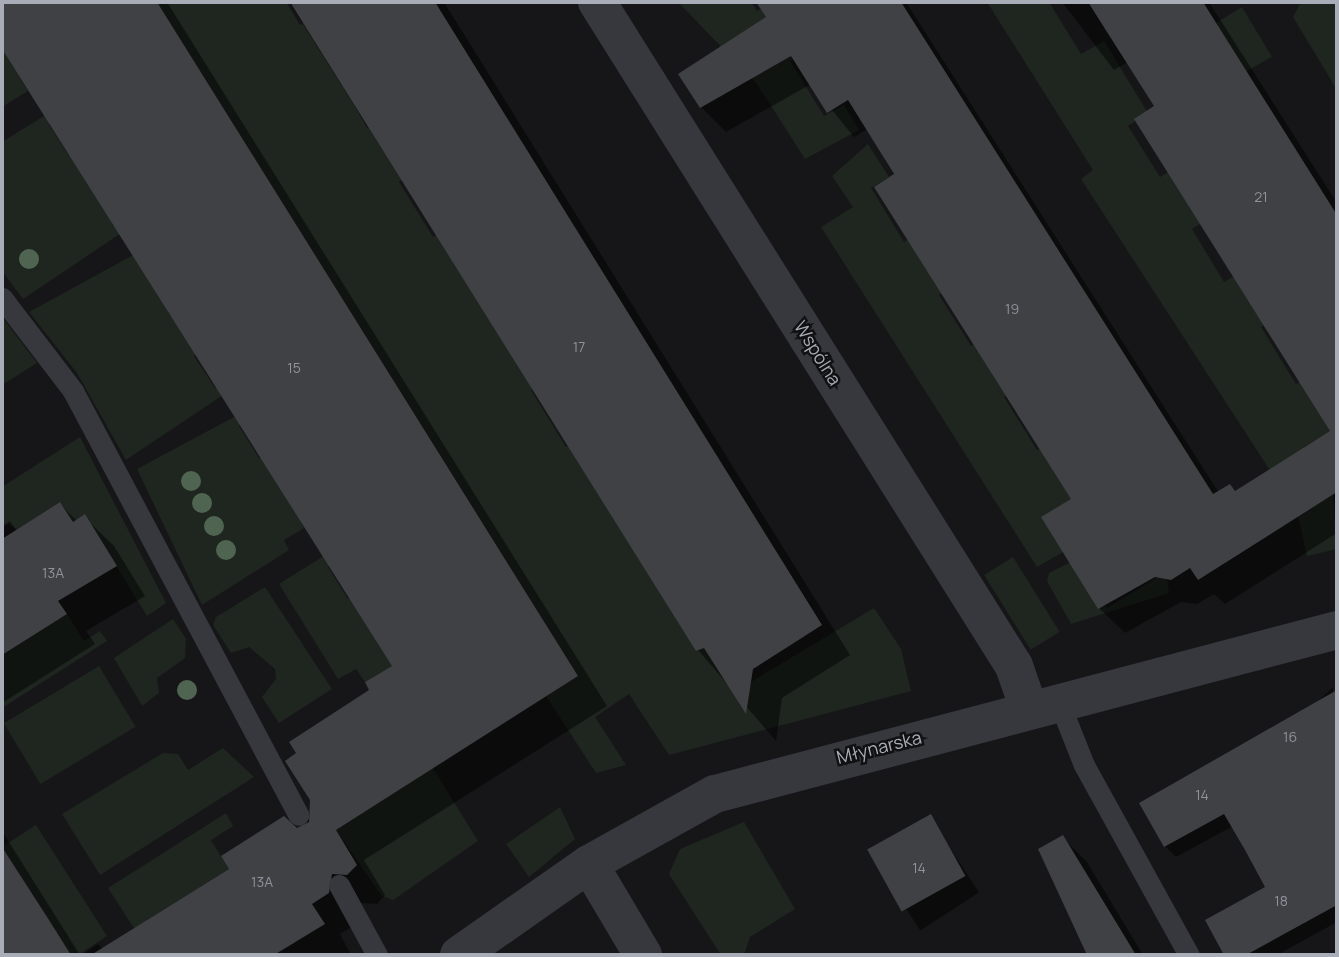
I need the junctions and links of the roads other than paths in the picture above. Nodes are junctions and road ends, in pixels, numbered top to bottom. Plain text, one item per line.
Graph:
1 (597, 2) edge
2 (2, 298) edge
3 (1337, 630) edge
4 (1044, 705) junction
5 (298, 815) dead end
6 (589, 864) junction
7 (339, 885) dead end
8 (377, 955) edge
9 (459, 955) edge
10 (643, 955) edge
11 (1189, 955) edge

1 - 4 street, Wspólna
2 - 5 lane
3 - 4 street, Młynarska
4 - 6 street, Młynarska
4 - 11 lane
6 - 9 street, Młynarska
6 - 10 street
7 - 8 lane

